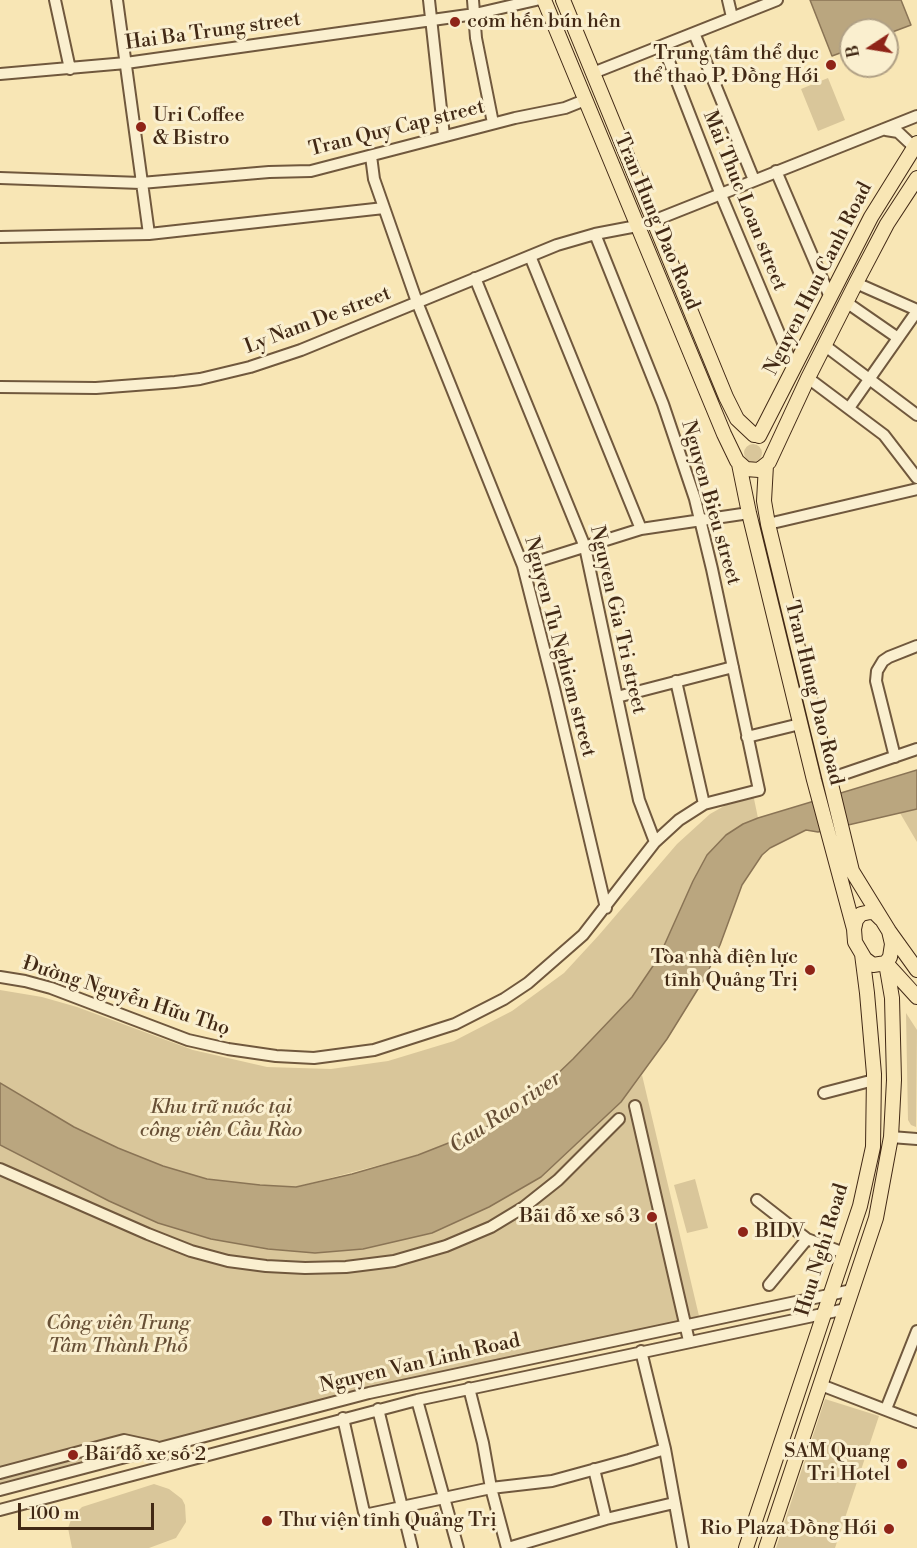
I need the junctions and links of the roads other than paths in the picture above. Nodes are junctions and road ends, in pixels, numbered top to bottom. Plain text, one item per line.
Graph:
1 (55, 0) edge
2 (117, 0) edge
3 (429, 0) edge
4 (473, 0) edge
5 (536, 0) edge
6 (544, 0) edge
7 (563, 0) edge
8 (728, 0) edge
9 (777, 0) edge
10 (475, 14) junction
11 (732, 17) junction
12 (431, 21) junction
13 (694, 33) junction
14 (663, 46) junction
15 (126, 63) junction
16 (70, 69) junction
17 (0, 74) edge
18 (593, 74) junction
19 (585, 100) junction
20 (917, 116) edge
21 (492, 123) junction
22 (876, 132) junction
23 (444, 136) junction
24 (916, 146) edge
25 (371, 156) junction
26 (776, 171) junction
27 (0, 178) edge
28 (917, 178) edge
29 (754, 180) junction
30 (141, 183) junction
31 (721, 195) junction
32 (384, 208) junction
33 (653, 221) junction
34 (637, 226) junction
35 (149, 234) junction
36 (595, 234) junction
37 (0, 237) edge
38 (531, 256) junction
39 (475, 278) junction
40 (856, 283) junction
41 (830, 297) junction
42 (417, 302) junction
43 (846, 302) junction
44 (917, 310) edge
45 (898, 338) junction
46 (824, 345) junction
47 (794, 369) junction
48 (808, 378) junction
49 (869, 380) junction
50 (0, 387) edge
51 (849, 408) junction
52 (917, 415) edge
53 (757, 436) junction
54 (769, 460) junction
55 (738, 461) junction
56 (917, 478) edge
57 (917, 489) edge
58 (749, 513) junction
59 (700, 520) junction
60 (768, 524) junction
61 (641, 529) junction
62 (585, 547) junction
63 (523, 566) junction
64 (917, 646) edge
65 (732, 667) junction
66 (676, 681) junction
67 (617, 697) junction
68 (800, 724) junction
69 (747, 737) junction
70 (917, 749) edge
71 (895, 757) junction
72 (830, 783) junction
73 (759, 790) joint
74 (704, 804) junction
75 (655, 842) junction
76 (606, 908) junction
77 (881, 919) junction
78 (854, 929) junction
79 (889, 931) junction
80 (862, 954) junction
81 (886, 963) junction
82 (917, 970) edge
83 (0, 977) edge
84 (917, 998) edge
85 (874, 1080) junction
86 (824, 1093) dead end
87 (635, 1106) dead end
88 (619, 1119) dead end
89 (891, 1137) junction
90 (917, 1139) edge
91 (0, 1169) edge
92 (756, 1200) dead end
93 (807, 1239) junction
94 (844, 1253) junction
95 (769, 1285) dead end
96 (852, 1290) junction
97 (830, 1295) junction
98 (846, 1309) junction
99 (824, 1313) junction
100 (686, 1325) junction
101 (917, 1332) edge
102 (689, 1341) junction
103 (641, 1351) junction
104 (820, 1385) junction
105 (470, 1388) junction
106 (417, 1400) junction
107 (378, 1409) junction
108 (886, 1409) junction
109 (343, 1418) junction
110 (917, 1422) edge
111 (159, 1448) junction
112 (665, 1449) junction
113 (594, 1469) junction
114 (0, 1473) edge
115 (491, 1488) junction
116 (0, 1491) edge
117 (763, 1496) junction
118 (445, 1498) junction
119 (674, 1503) junction
120 (402, 1506) junction
121 (780, 1506) junction
122 (0, 1510) edge
123 (606, 1520) junction
124 (748, 1542) edge
125 (767, 1546) edge
126 (412, 1548) edge
127 (458, 1548) edge
128 (508, 1548) edge
129 (682, 1548) edge

1 - 16 street
2 - 15 street
3 - 12 street
4 - 10 street
5 - 10 street, Hai Ba Trung street
6 - 19 main road, Tran Hung Dao Road
7 - 18 main road, Tran Hung Dao Road
8 - 11 street
9 - 11 street
10 - 12 street, Hai Ba Trung street
10 - 21 street
11 - 13 street
12 - 15 street, Hai Ba Trung street
12 - 23 street
13 - 14 street
13 - 29 street
14 - 18 street
14 - 31 street, Mai Thuc Loan street
15 - 16 street, Hai Ba Trung street
15 - 30 street
16 - 17 street, Hai Ba Trung street
18 - 33 main road, Tran Hung Dao Road
19 - 21 street, Tran Quy Cap street
19 - 34 main road, Tran Hung Dao Road
20 - 22 street
21 - 23 street, Tran Quy Cap street
22 - 24 street
22 - 26 street
23 - 25 street, Tran Quy Cap street
24 - 41 main road, Nguyen Huu Canh Road
25 - 30 street, Tran Quy Cap street
25 - 32 street, Nguyen Tu Nghiem street
26 - 29 street
26 - 41 street
27 - 30 street, Tran Quy Cap street
28 - 40 main road, Nguyen Huu Canh Road
29 - 31 street
30 - 35 street
31 - 33 street
31 - 47 street, Mai Thuc Loan street
32 - 35 street
32 - 42 street, Nguyen Tu Nghiem street
33 - 34 main road
33 - 53 main road, Tran Hung Dao Road
34 - 36 street, Ly Nam De street
34 - 55 main road, Tran Hung Dao Road
35 - 37 street
36 - 38 street, Ly Nam De street
36 - 59 street, Nguyen Bieu street
38 - 39 street, Ly Nam De street
38 - 61 street
39 - 42 street, Ly Nam De street
39 - 62 street, Nguyen Gia Tri street
40 - 43 main road, Nguyen Huu Canh Road
40 - 44 street
41 - 47 main road, Nguyen Huu Canh Road
42 - 50 street, Ly Nam De street
42 - 63 street, Nguyen Tu Nghiem street
43 - 45 street
43 - 46 main road, Nguyen Huu Canh Road
44 - 45 street
45 - 49 street
46 - 48 main road, Nguyen Huu Canh Road
46 - 49 street
47 - 53 main road, Nguyen Huu Canh Road
48 - 51 street
48 - 54 main road, Nguyen Huu Canh Road
49 - 51 street
49 - 52 street
51 - 56 street
53 - 54 main road
53 - 55 main road
54 - 55 main road
54 - 60 main road, Tran Hung Dao Road
55 - 58 main road, Tran Hung Dao Road
57 - 60 street
58 - 59 street
58 - 68 main road, Tran Hung Dao Road
59 - 61 street
59 - 65 street, Nguyen Bieu street
60 - 72 main road, Tran Hung Dao Road
61 - 62 street
62 - 63 street
62 - 67 street, Nguyen Gia Tri street
63 - 76 street, Nguyen Tu Nghiem street
64 - 71 street
65 - 66 street
65 - 69 street, Nguyen Bieu street
66 - 67 street
66 - 74 street
67 - 75 street, Nguyen Gia Tri street
68 - 69 street
68 - 78 main road, Tran Hung Dao Road
69 - 73 street, Nguyen Bieu street
70 - 71 street
71 - 72 street
72 - 77 main road, Tran Hung Dao Road
73 - 74 street, Đường Nguyễn Hữu Thọ
74 - 75 street, Đường Nguyễn Hữu Thọ
75 - 76 street, Đường Nguyễn Hữu Thọ
76 - 83 street, Đường Nguyễn Hữu Thọ
77 - 78 main road
77 - 79 main road
78 - 80 main road, Tran Hung Dao Road
79 - 81 main road
79 - 82 main road
80 - 81 main road
80 - 85 main road, Huu Nghi Road
81 - 84 main road
81 - 89 main road, Huu Nghi Road
85 - 86 street
85 - 94 main road, Huu Nghi Road
87 - 100 street
88 - 91 street
89 - 90 street
89 - 96 main road, Huu Nghi Road
92 - 93 street
93 - 94 street
93 - 95 street
94 - 97 main road, Huu Nghi Road
96 - 97 street, Nguyen Van Linh Road
96 - 98 main road, Huu Nghi Road
97 - 99 main road, Huu Nghi Road
97 - 100 street, Nguyen Van Linh Road
98 - 99 street, Nguyen Van Linh Road
98 - 104 main road, Huu Nghi Road
99 - 102 street, Nguyen Van Linh Road
99 - 117 main road, Huu Nghi Road
100 - 102 street
100 - 111 street, Nguyen Van Linh Road
101 - 108 street
102 - 103 street, Nguyen Van Linh Road
103 - 105 street, Nguyen Van Linh Road
103 - 112 street
104 - 108 street
104 - 121 main road, Huu Nghi Road
105 - 106 street, Nguyen Van Linh Road
105 - 115 street
106 - 107 street, Nguyen Van Linh Road
106 - 118 street
107 - 109 street, Nguyen Van Linh Road
107 - 120 street
108 - 110 street
109 - 120 street
109 - 122 street, Nguyen Van Linh Road
111 - 114 street
111 - 116 street, Nguyen Van Linh Road
112 - 113 street
112 - 119 street
113 - 115 street
113 - 123 street
115 - 118 street
115 - 128 street
117 - 121 main road
117 - 124 main road, Huu Nghi Road
118 - 120 street
118 - 127 street
119 - 123 street
119 - 129 street
120 - 126 street
121 - 125 main road, Huu Nghi Road
123 - 128 street
124 - 125 main road

